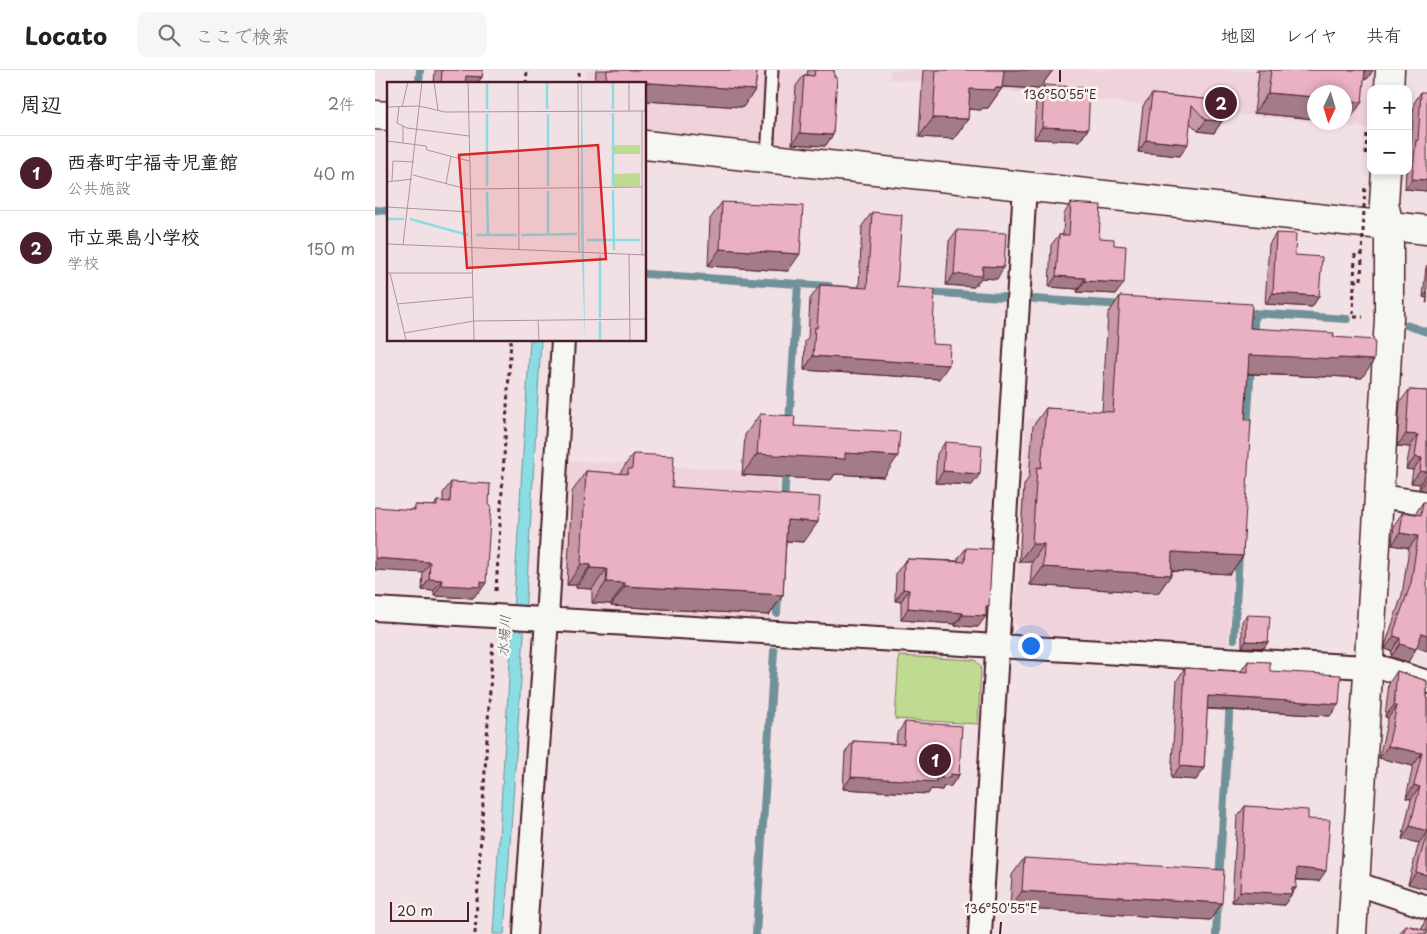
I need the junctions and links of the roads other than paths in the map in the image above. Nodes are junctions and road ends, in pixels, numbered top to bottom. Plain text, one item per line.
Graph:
1 (772, 70) edge
2 (1390, 70) edge
3 (1389, 85) edge
4 (646, 145) edge
5 (767, 158) junction
6 (1375, 178) edge
7 (1025, 186) junction
8 (1389, 226) junction
9 (1427, 230) edge
10 (563, 341) edge
11 (1379, 496) junction
12 (1427, 503) edge
13 (375, 608) edge
14 (546, 619) junction
15 (997, 646) junction
16 (1369, 667) junction
17 (1427, 682) edge
18 (1355, 884) junction
19 (1427, 907) edge
20 (525, 934) edge
21 (980, 934) edge
22 (1352, 934) edge

1 - 5 lane
2 - 3 street
4 - 5 street
5 - 7 street
6 - 8 street
7 - 8 street
7 - 15 street
8 - 9 street
8 - 11 street
10 - 14 street
11 - 12 street
11 - 16 street
13 - 14 street
14 - 15 street
14 - 20 street
15 - 16 street
15 - 21 street
16 - 17 street
16 - 18 street
18 - 19 street
18 - 22 street

